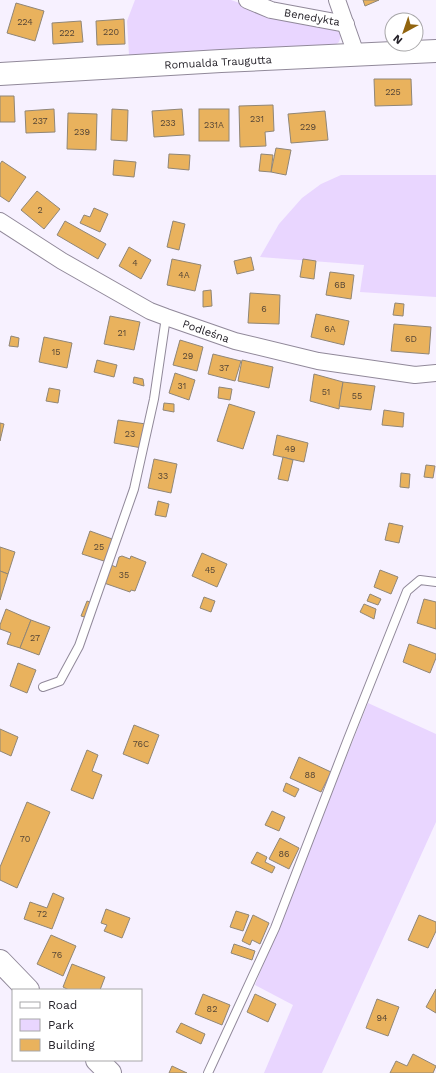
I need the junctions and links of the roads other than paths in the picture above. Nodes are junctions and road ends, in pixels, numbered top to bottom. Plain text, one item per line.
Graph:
1 (247, 0) edge
2 (337, 0) edge
3 (346, 24) junction
4 (436, 51) edge
5 (356, 54) junction
6 (0, 74) edge
7 (0, 221) edge
8 (166, 317) junction
9 (436, 374) edge
10 (436, 582) edge
11 (43, 687) dead end
12 (0, 961) edge
13 (27, 989) edge
14 (99, 1061) edge
15 (110, 1073) edge
16 (208, 1073) edge

1 - 3 street, Benedykta
2 - 3 street
3 - 5 street, Benedykta
4 - 5 street, Romualda Traugutta
5 - 6 street, Romualda Traugutta
7 - 8 street, Podleśna
8 - 9 street, Podleśna
8 - 11 lane
10 - 16 lane
12 - 13 street
14 - 15 street

